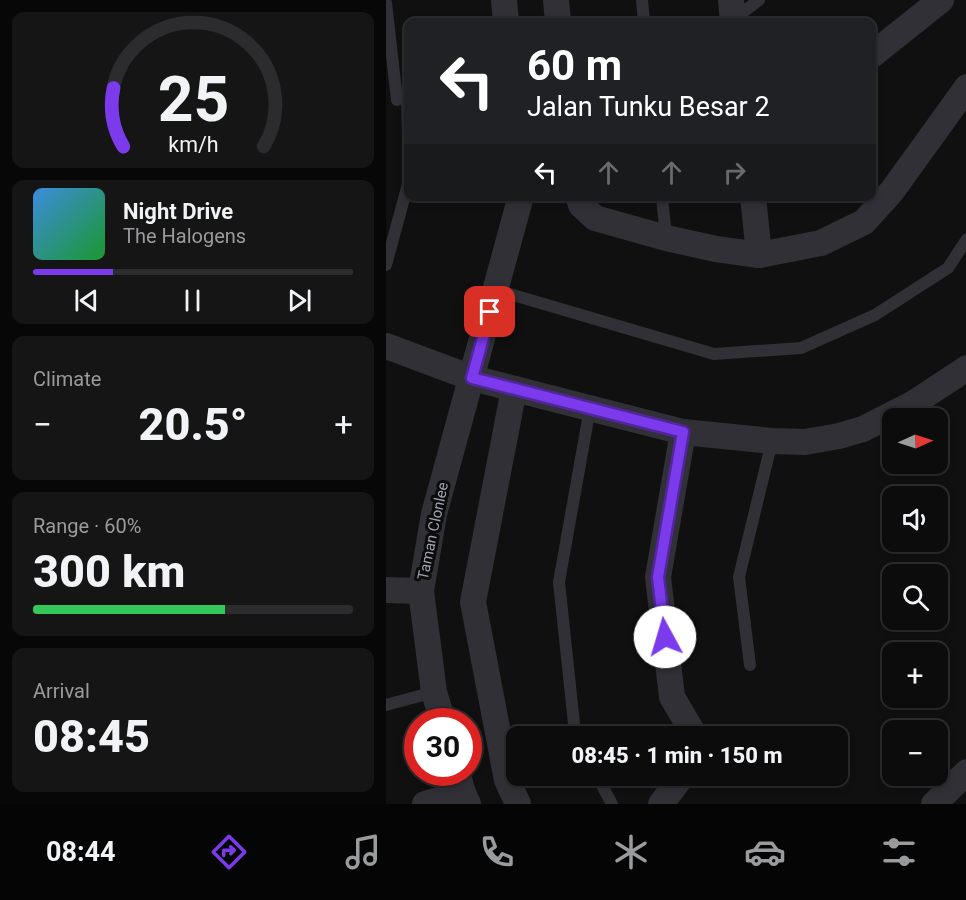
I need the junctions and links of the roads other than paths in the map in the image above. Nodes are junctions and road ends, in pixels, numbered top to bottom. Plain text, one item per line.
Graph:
1 (504, 0) edge
2 (556, 0) edge
3 (642, 0) edge
4 (758, 0) edge
5 (941, 0) edge
6 (386, 3) edge
7 (732, 14) edge
8 (506, 18) edge
9 (558, 18) edge
10 (644, 18) edge
11 (876, 52) edge
12 (966, 87) edge
13 (400, 100) edge
14 (404, 117) edge
15 (404, 199) edge
16 (520, 201) edge
17 (579, 201) edge
18 (662, 201) edge
19 (753, 201) edge
20 (666, 238) junction
21 (966, 239) edge
22 (759, 255) junction
23 (386, 265) edge
24 (496, 290) junction
25 (386, 346) edge
26 (966, 368) edge
27 (472, 378) junction
28 (514, 389) junction
29 (590, 408) junction
30 (683, 432) junction
31 (772, 441) junction
32 (386, 590) edge
33 (421, 591) junction
34 (750, 665) dead end
35 (434, 692) junction
36 (386, 705) edge
37 (439, 708) edge
38 (574, 726) edge
39 (689, 726) edge
40 (966, 772) edge
41 (602, 786) edge
42 (674, 786) edge
43 (463, 790) edge
44 (425, 804) edge
45 (518, 804) edge
46 (612, 804) edge
47 (661, 804) edge
48 (934, 804) edge

1 - 8 street
2 - 9 street
3 - 10 lane
4 - 7 lane
5 - 11 street
6 - 13 lane
12 - 22 street
13 - 14 lane
15 - 23 lane
16 - 24 street, Taman Clonlee
17 - 20 street
18 - 20 lane
19 - 22 street
20 - 22 street
21 - 24 lane
24 - 27 street, Taman Clonlee
25 - 27 street
26 - 31 street
27 - 28 street
27 - 33 street, Taman Clonlee
28 - 29 street
28 - 45 street
29 - 30 street
29 - 38 lane
30 - 31 street
30 - 39 street
31 - 34 lane
32 - 33 street
33 - 35 street, Taman Clonlee
35 - 36 lane
35 - 37 street, Taman Clonlee
40 - 48 street
41 - 46 lane
42 - 47 street
43 - 44 street

